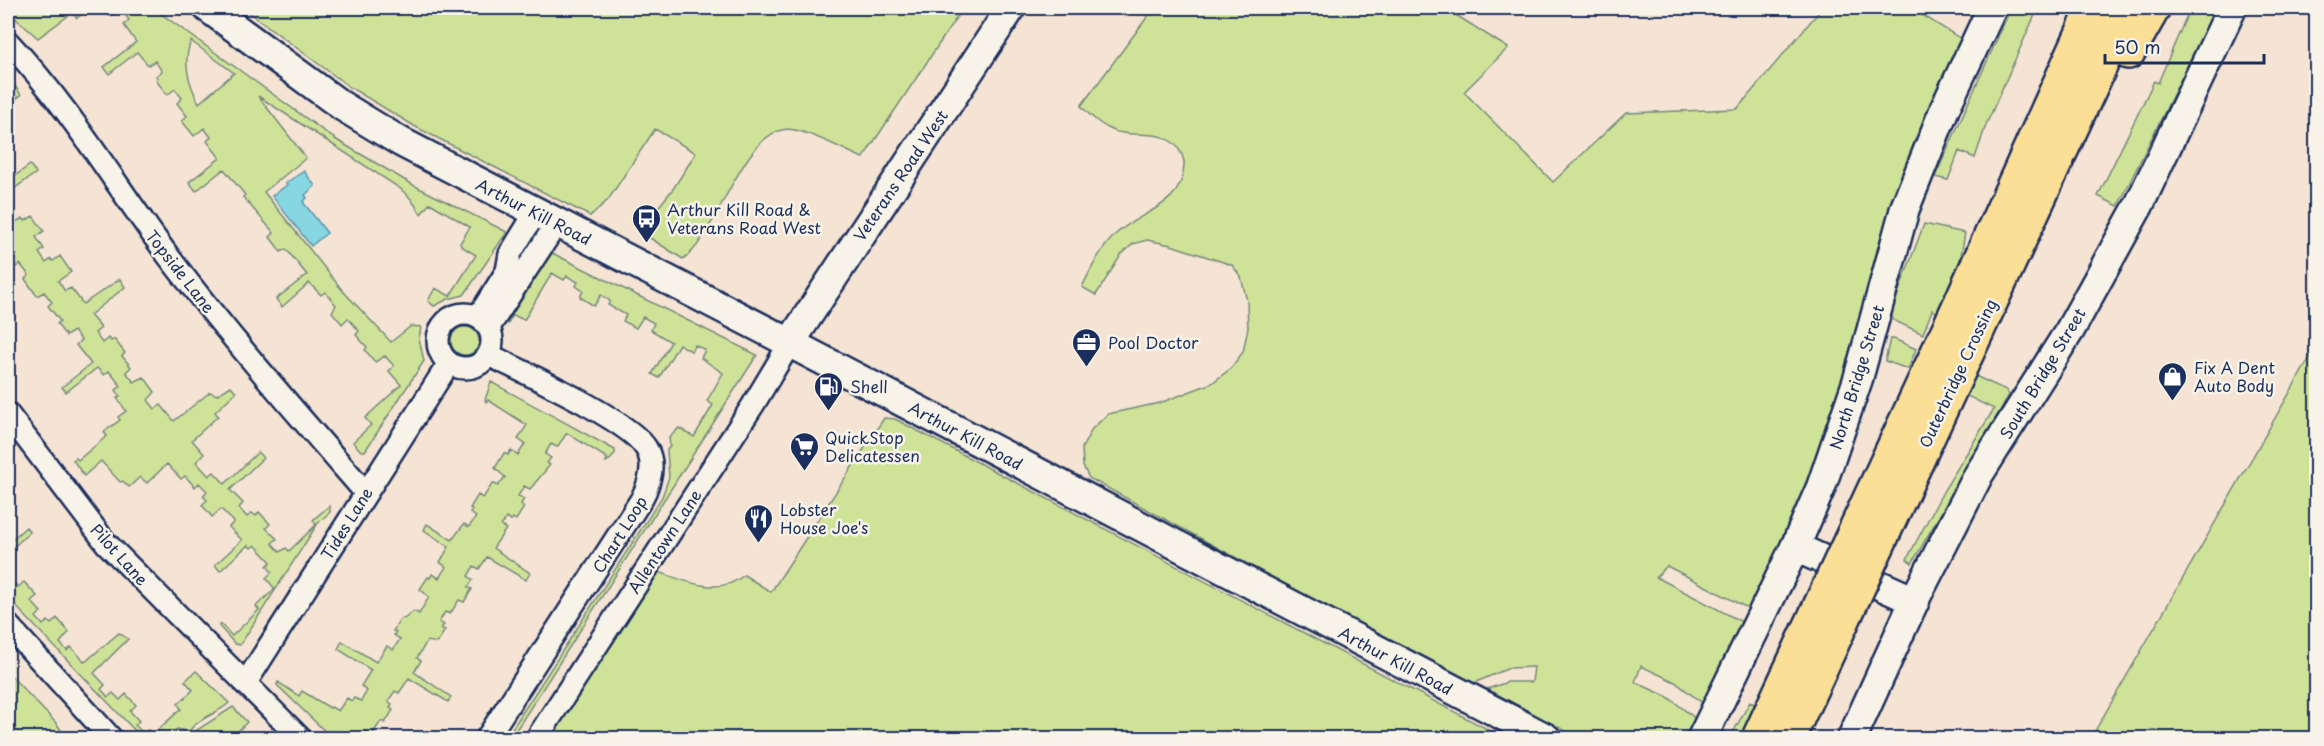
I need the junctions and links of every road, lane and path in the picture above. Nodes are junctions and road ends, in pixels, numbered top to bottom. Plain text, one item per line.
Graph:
1 (208, 8) edge
2 (1011, 8) edge
3 (1992, 8) edge
4 (2088, 8) edge
5 (2094, 8) edge
6 (2127, 8) edge
7 (2153, 8) edge
8 (2232, 8) edge
9 (8, 42) edge
10 (2071, 58) junction
11 (547, 218) junction
12 (2021, 235) junction
13 (478, 319) junction
14 (1965, 326) junction
15 (790, 343) junction
16 (489, 355) junction
17 (449, 363) junction
18 (8, 414) edge
19 (365, 492) junction
20 (1795, 547) junction
21 (1915, 601) junction
22 (8, 625) edge
23 (245, 684) junction
24 (111, 738) edge
25 (300, 738) edge
26 (487, 738) edge
27 (537, 738) edge
28 (1546, 738) edge
29 (1702, 738) edge
30 (1760, 738) edge
31 (1788, 738) edge
32 (1852, 738) edge

1 - 11 street, Arthur Kill Road
2 - 15 street, Veterans Road West
3 - 20 street, North Bridge Street
4 - 10 highway
5 - 10 highway, Outerbridge Crossing
6 - 12 highway, Outerbridge Crossing
7 - 12 highway
8 - 21 street, South Bridge Street
9 - 19 street, Topside Lane
10 - 14 highway, Outerbridge Crossing
11 - 13 street
11 - 13 street
11 - 15 street, Arthur Kill Road
12 - 14 highway, Outerbridge Crossing
13 - 16 street
13 - 17 street
14 - 30 highway, Outerbridge Crossing, bridge
14 - 31 highway, Outerbridge Crossing, bridge
15 - 27 street, Allentown Lane
15 - 28 street, Arthur Kill Road
16 - 17 street
16 - 26 street, Chart Loop
17 - 19 street, Tides Lane
18 - 23 street, Pilot Lane
19 - 23 street, Tides Lane
20 - 21 street
20 - 29 street, North Bridge Street
21 - 32 street, South Bridge Street
22 - 24 street
23 - 25 street

